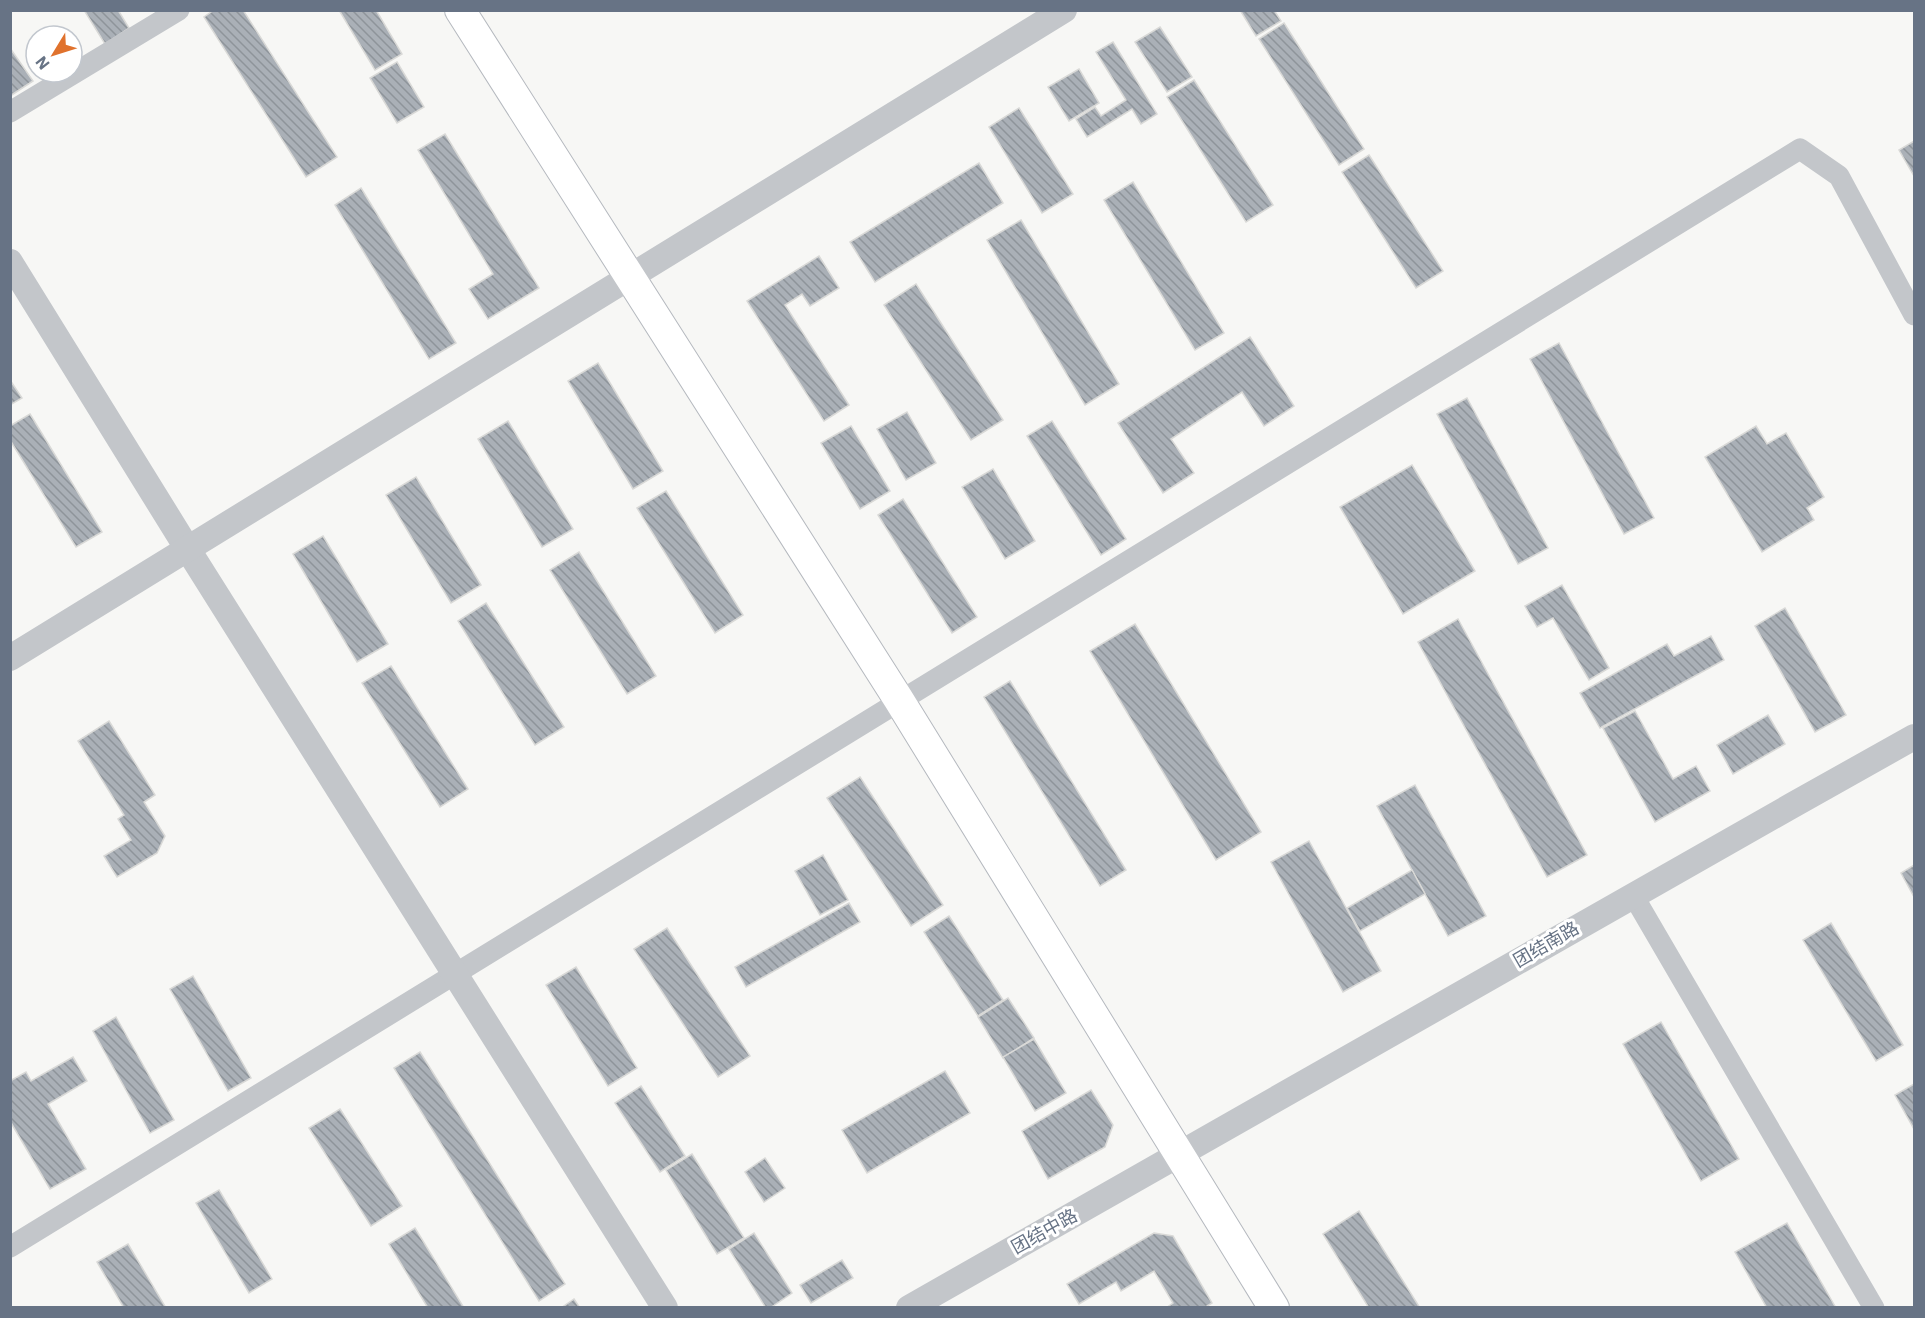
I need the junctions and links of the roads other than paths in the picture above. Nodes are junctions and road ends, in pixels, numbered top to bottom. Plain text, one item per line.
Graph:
1 (179, 10) edge
2 (460, 10) edge
3 (1064, 10) edge
4 (10, 112) edge
5 (10, 262) edge
6 (629, 278) junction
7 (1914, 315) edge
8 (187, 548) junction
9 (10, 658) edge
10 (899, 700) junction
11 (1914, 736) edge
12 (1633, 895) junction
13 (455, 973) junction
14 (1180, 1155) junction
15 (10, 1246) edge
16 (665, 1308) edge
17 (909, 1308) edge
18 (1274, 1308) edge
19 (1874, 1308) edge

1 - 4 street
2 - 6 main road
3 - 6 street
5 - 8 street
6 - 8 street
6 - 10 main road
7 - 10 street
8 - 9 street
8 - 13 street
10 - 13 street
10 - 14 main road
11 - 12 street, 团结南路
12 - 14 street, 团结南路
12 - 19 street
13 - 15 street
13 - 16 street
14 - 17 street, 团结中路
14 - 18 main road

